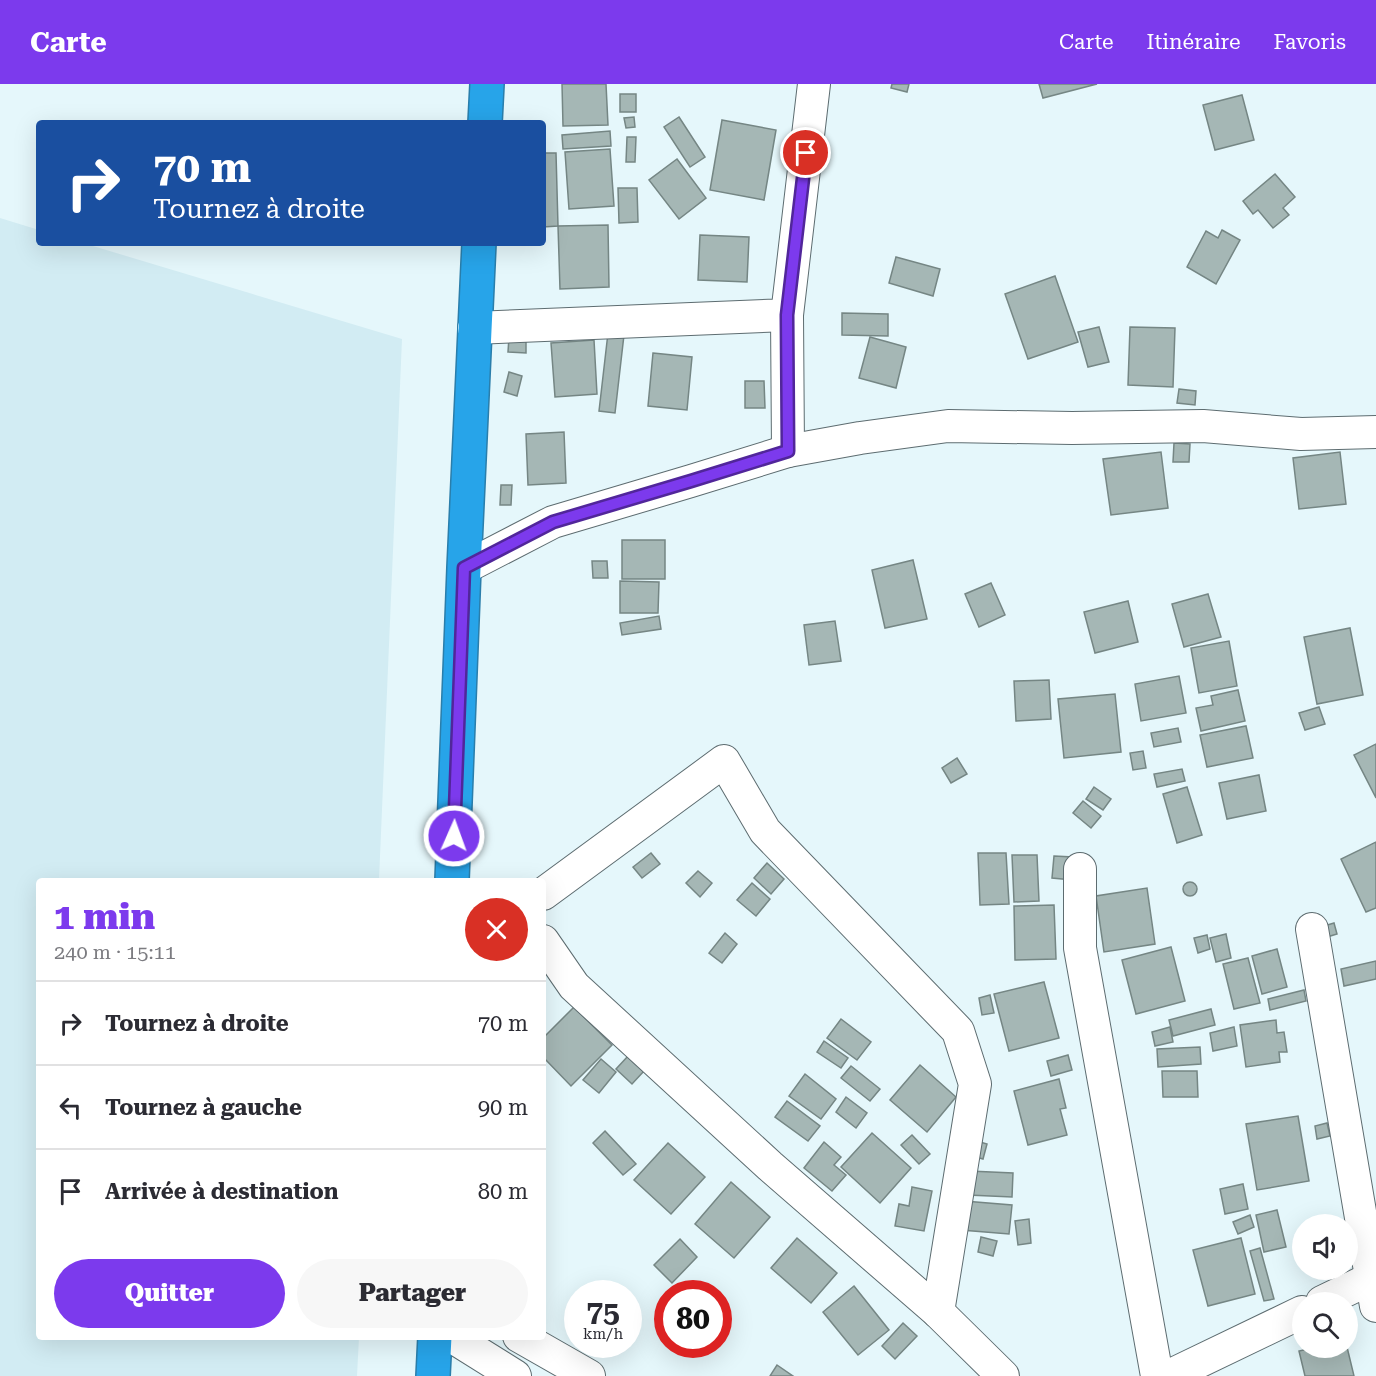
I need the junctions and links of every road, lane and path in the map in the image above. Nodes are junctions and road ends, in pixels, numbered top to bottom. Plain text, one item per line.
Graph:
1 (487, 84) edge
2 (814, 84) edge
3 (485, 120) edge
4 (479, 246) edge
5 (787, 315) junction
6 (474, 328) junction
7 (1376, 432) edge
8 (788, 451) junction
9 (464, 568) junction
10 (1080, 869) dead end
11 (452, 878) edge
12 (546, 892) edge
13 (1312, 929) dead end
14 (546, 945) edge
15 (1374, 1286) edge
16 (1354, 1292) edge
17 (938, 1312) junction
18 (1292, 1317) edge
19 (435, 1340) edge
20 (457, 1340) edge
21 (526, 1340) edge
22 (433, 1376) edge
23 (515, 1376) edge
24 (589, 1376) edge
25 (1004, 1376) edge
26 (1157, 1376) edge
27 (1169, 1376) edge

1 - 3 highway
2 - 5 street
4 - 6 highway
5 - 6 street
5 - 8 street
6 - 9 highway
7 - 8 street
8 - 9 street
9 - 11 highway
10 - 26 street
12 - 17 street
13 - 15 street
14 - 17 street
15 - 16 street
17 - 25 street
18 - 27 street
19 - 22 highway
20 - 23 street
21 - 24 street

